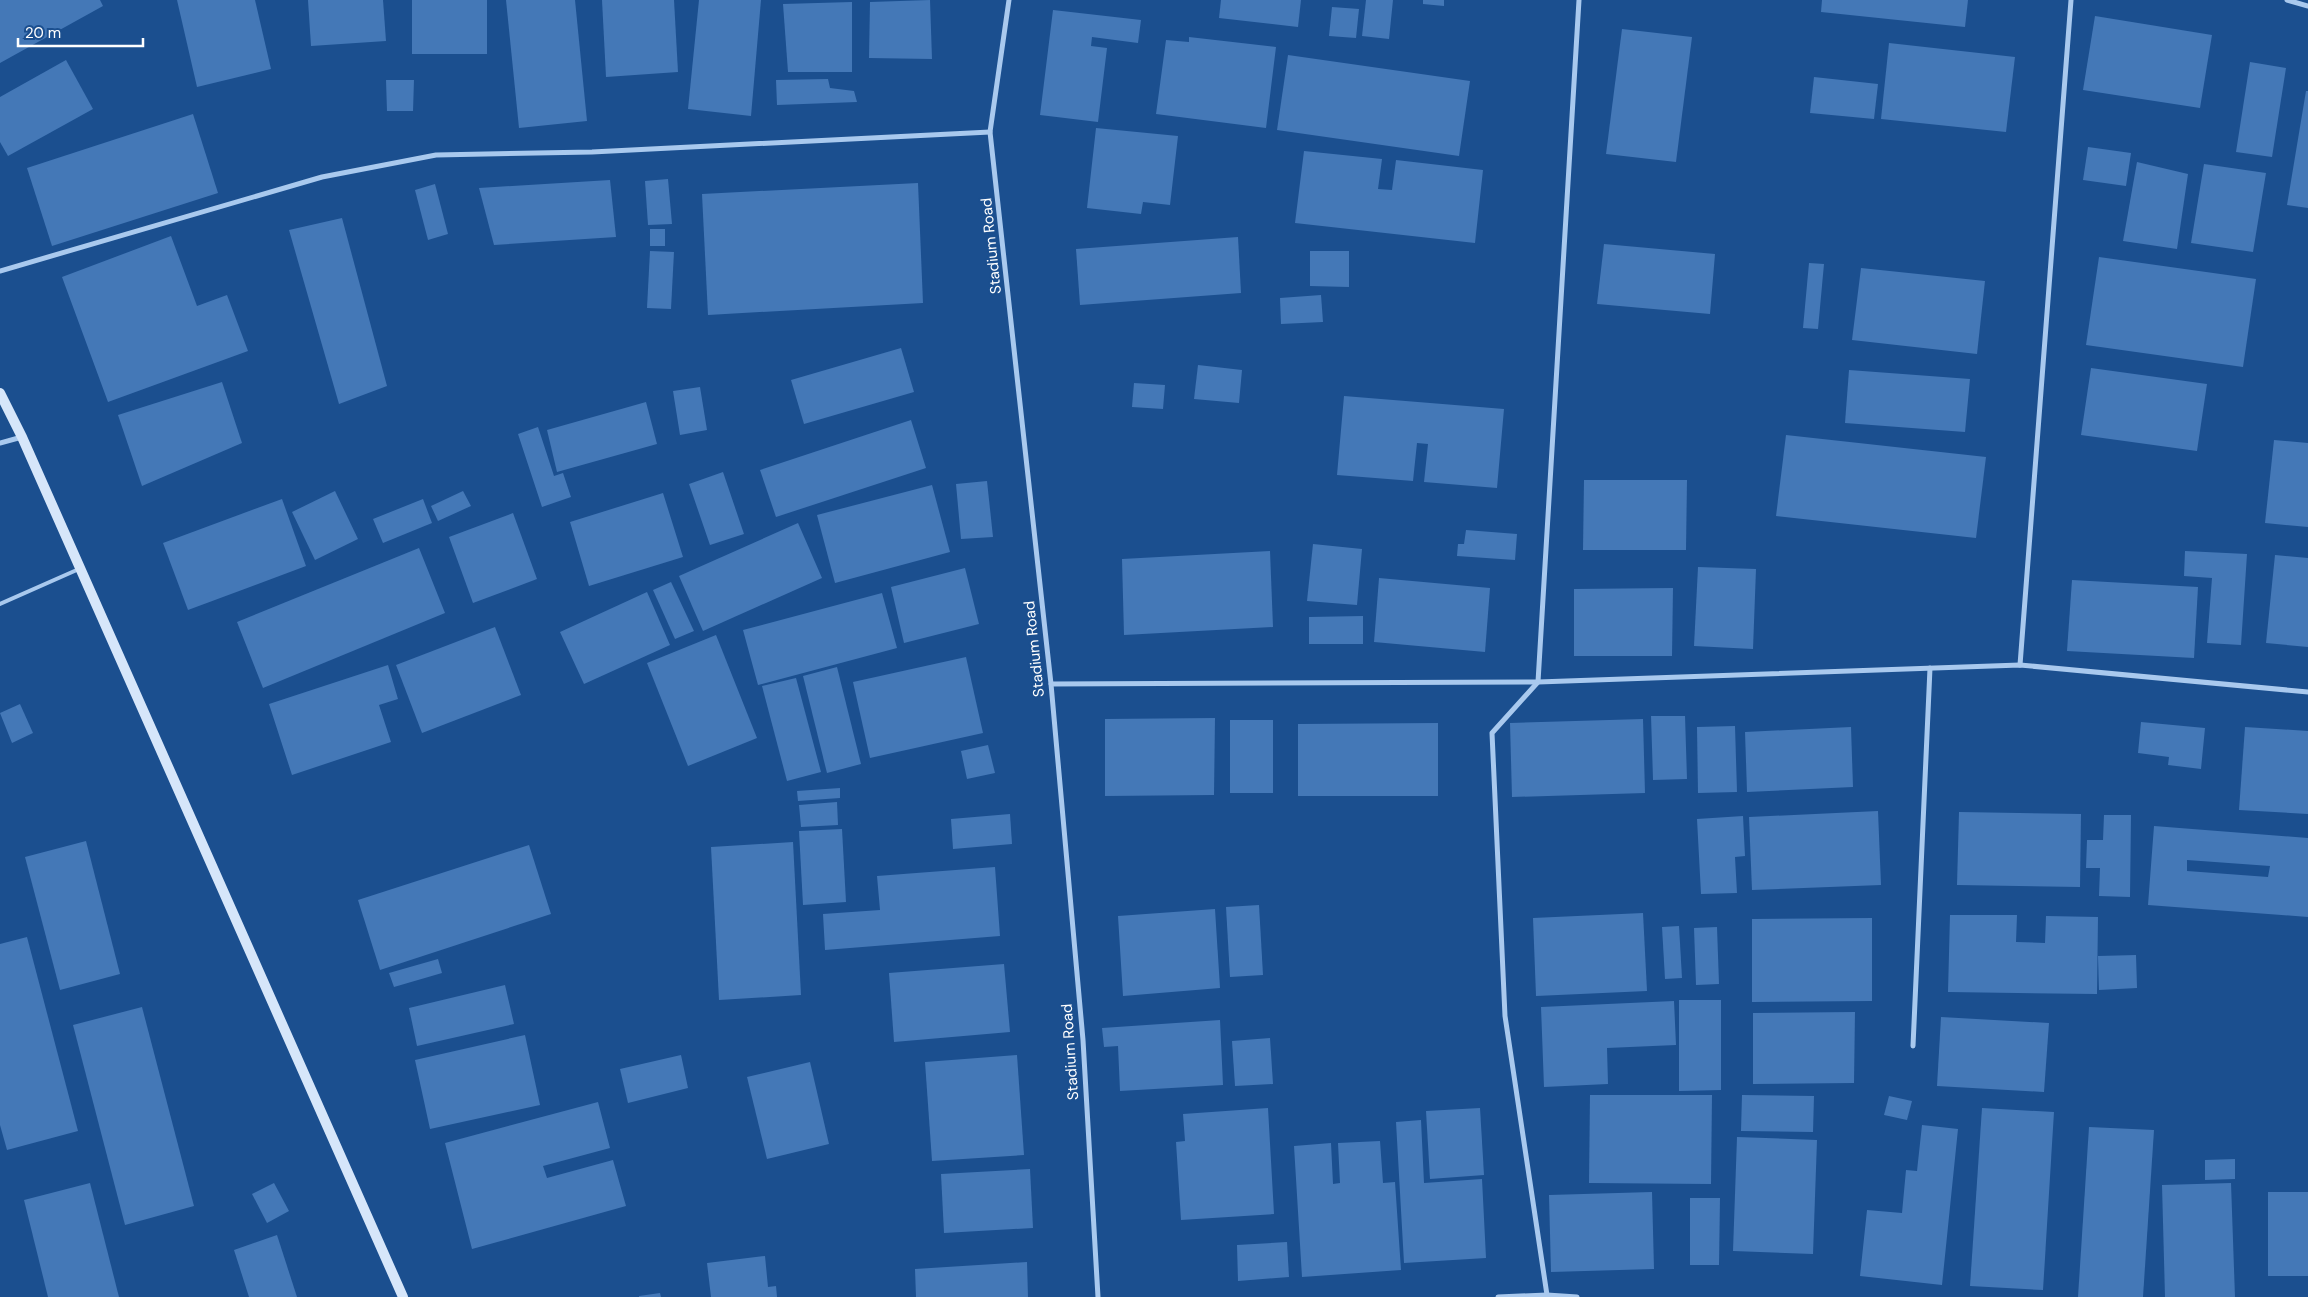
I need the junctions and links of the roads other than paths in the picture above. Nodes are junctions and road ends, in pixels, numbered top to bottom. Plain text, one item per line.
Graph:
1 (1008, 0) edge
2 (1579, 0) edge
3 (2071, 0) edge
4 (2287, 0) edge
5 (2308, 6) edge
6 (990, 132) junction
7 (0, 271) edge
8 (0, 393) edge
9 (22, 437) junction
10 (0, 443) edge
11 (79, 569) junction
12 (0, 604) edge
13 (2020, 665) junction
14 (1930, 668) junction
15 (1538, 682) junction
16 (1051, 684) junction
17 (2308, 692) edge
18 (1913, 1046) dead end
19 (1547, 1295) junction
20 (403, 1297) edge
21 (1098, 1297) edge
22 (1498, 1297) edge
23 (1577, 1297) edge

1 - 6 street, Stadium Road
2 - 15 street
3 - 13 street
4 - 5 street
6 - 7 street
6 - 16 street, Stadium Road
8 - 9 main road
9 - 10 street
9 - 11 main road
11 - 12 lane
11 - 20 main road
13 - 14 street
13 - 17 street
14 - 15 street
14 - 18 street
15 - 16 street
15 - 19 street
16 - 21 street, Stadium Road
19 - 22 street
19 - 23 street

